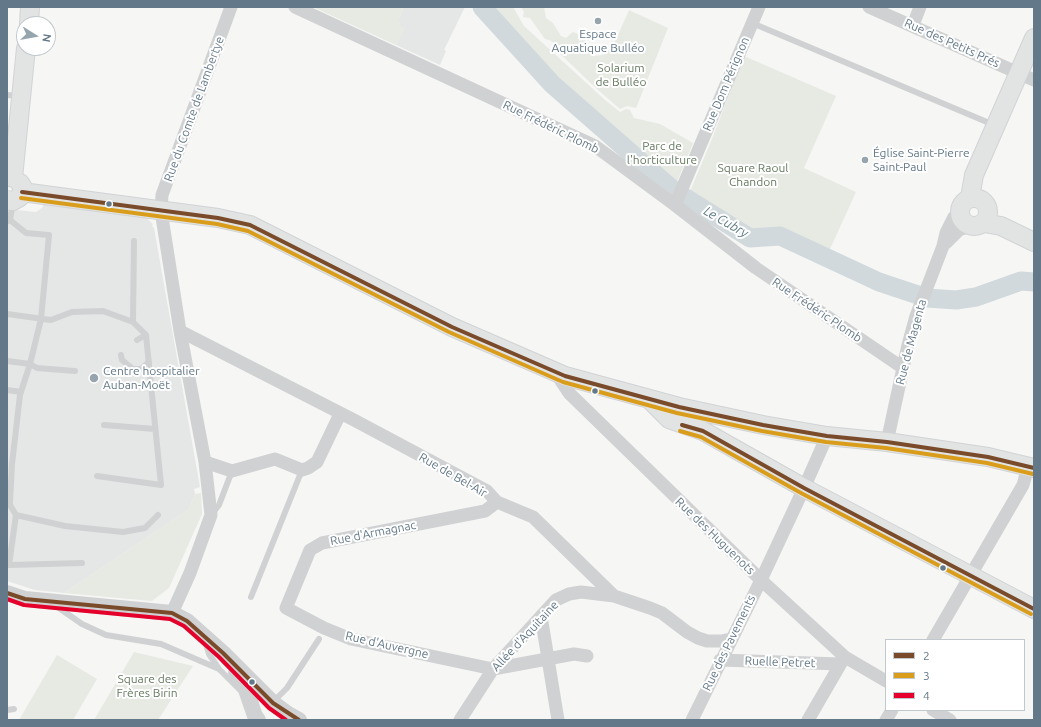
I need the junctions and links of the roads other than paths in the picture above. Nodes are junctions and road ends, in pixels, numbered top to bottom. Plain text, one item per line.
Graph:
1 (231, 7) edge
2 (295, 7) edge
3 (758, 7) edge
4 (869, 7) edge
5 (920, 7) edge
6 (752, 23) junction
7 (913, 25) junction
8 (1034, 38) edge
9 (24, 56) edge
10 (1026, 76) edge
11 (14, 96) edge
12 (997, 126) junction
13 (12, 190) edge
14 (971, 198) junction
15 (676, 203) junction
16 (161, 211) junction
17 (9, 221) edge
18 (971, 221) junction
19 (134, 241) dead end
20 (1034, 242) edge
21 (7, 314) edge
22 (40, 319) junction
23 (134, 322) junction
24 (180, 331) junction
25 (146, 335) junction
26 (137, 340) dead end
27 (121, 354) dead end
28 (7, 361) edge
29 (149, 362) junction
30 (30, 364) junction
31 (903, 368) junction
32 (75, 371) dead end
33 (565, 376) junction
34 (7, 390) edge
35 (21, 392) junction
36 (649, 399) junction
37 (340, 414) junction
38 (104, 425) dead end
39 (154, 429) junction
40 (827, 436) junction
41 (887, 442) junction
42 (205, 462) junction
43 (10, 464) edge
44 (1031, 467) edge
45 (302, 470) junction
46 (232, 471) junction
47 (97, 476) dead end
48 (804, 488) junction
49 (497, 502) junction
50 (9, 505) edge
51 (16, 515) junction
52 (158, 515) dead end
53 (211, 515) junction
54 (82, 563) dead end
55 (971, 576) junction
56 (760, 580) junction
57 (7, 593) edge
58 (614, 596) junction
59 (251, 597) dead end
60 (50, 601) junction
61 (286, 608) joint
62 (1034, 609) edge
63 (172, 613) junction
64 (542, 616) junction
65 (204, 637) junction
66 (319, 639) dead end
67 (731, 639) junction
68 (934, 639) edge
69 (224, 653) junction
70 (587, 656) dead end
71 (548, 658) junction
72 (720, 660) junction
73 (843, 661) junction
74 (219, 669) junction
75 (493, 669) junction
76 (885, 681) edge
77 (273, 703) junction
78 (14, 709) dead end
79 (7, 710) edge
80 (891, 711) edge
81 (935, 711) edge
82 (254, 712) edge
83 (272, 720) edge
84 (299, 720) edge
85 (460, 720) edge
86 (558, 720) edge
87 (692, 720) edge
88 (808, 720) edge
89 (886, 720) edge
90 (950, 720) edge

1 - 16 street, Rue du Comte de Lambertye
2 - 15 street, Rue Frédéric Plomb
3 - 6 street, Rue Dom Pérignon
4 - 7 street, Rue des Petits Prés
5 - 7 street
6 - 12 lane
6 - 15 street, Rue Dom Pérignon
7 - 10 street, Rue des Petits Prés
8 - 10 main road
9 - 11 main road
10 - 12 main road
11 - 13 main road
12 - 14 main road
13 - 16 main road
13 - 17 lane
14 - 18 main road
14 - 18 main road
15 - 31 street, Rue Frédéric Plomb
16 - 24 street, Rue du Comte de Lambertye
16 - 33 main road
17 - 22 lane
18 - 20 main road
18 - 31 street, Rue de Magenta
19 - 23 lane
21 - 22 lane
22 - 23 lane
22 - 30 lane
23 - 25 lane
24 - 37 street, Rue de Bel-Air
24 - 42 street, Rue du Comte de Lambertye
25 - 26 lane
25 - 29 lane
27 - 29 lane
28 - 30 lane
29 - 39 lane
30 - 32 lane
30 - 35 lane
31 - 41 street, Rue de Magenta
33 - 36 main road
33 - 56 street, Rue des Huguenots
34 - 35 lane
35 - 43 lane
36 - 40 main road
36 - 48 main road
37 - 45 street
37 - 49 street, Rue de Bel-Air
38 - 39 lane
39 - 47 lane
40 - 41 main road
40 - 48 street, Rue des Pavements
41 - 44 main road
42 - 46 street
42 - 53 street, Rue du Comte de Lambertye
43 - 50 lane
44 - 55 street
45 - 46 street
45 - 59 lane
46 - 53 lane
48 - 55 main road
48 - 56 street, Rue des Pavements
49 - 58 street, Rue de Bel-Air
49 - 61 street, Rue d'Armagnac
50 - 51 lane
51 - 52 lane
51 - 54 lane
53 - 63 street
55 - 62 main road
55 - 68 street
56 - 67 street, Rue des Pavements
56 - 73 street, Rue des Huguenots
57 - 60 street
58 - 64 street, Allée d'Aquitaine
58 - 67 street, Rue de Bel-Air
60 - 63 street
60 - 74 lane
61 - 75 street, Rue d'Auvergne
63 - 65 street
64 - 71 street
64 - 75 street, Allée d'Aquitaine
65 - 69 street
65 - 74 lane
66 - 77 lane
67 - 72 street, Rue des Pavements
69 - 77 street
69 - 82 street
70 - 71 street
71 - 75 street
71 - 86 street
72 - 73 street, Ruelle Petret
72 - 87 street, Rue des Pavements
73 - 76 street, Rue des Huguenots
73 - 88 street
74 - 82 lane
75 - 85 street, Allée d'Aquitaine
77 - 82 street
77 - 83 street
77 - 84 street
78 - 79 lane
80 - 89 street
81 - 90 street

